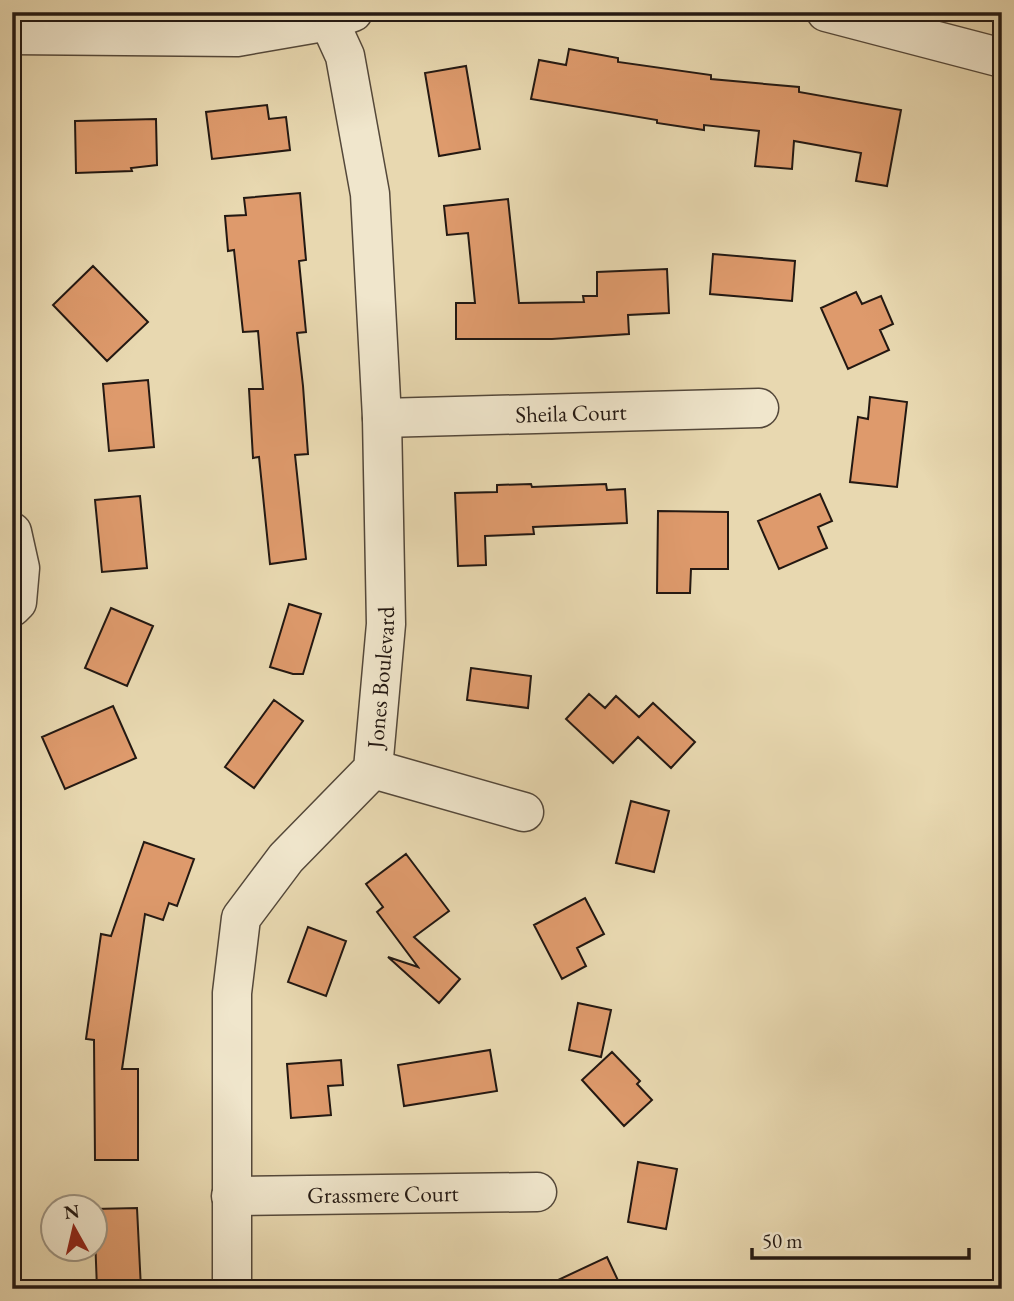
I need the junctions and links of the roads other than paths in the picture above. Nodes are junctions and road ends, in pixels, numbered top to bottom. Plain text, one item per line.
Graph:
1 (827, 12) edge
2 (341, 17) edge
3 (12, 35) edge
4 (1002, 58) edge
5 (759, 408) dead end
6 (382, 418) junction
7 (12, 532) edge
8 (12, 607) edge
9 (373, 769) junction
10 (524, 812) dead end
11 (537, 1192) dead end
12 (231, 1196) junction
13 (232, 1289) edge

1 - 4 street
2 - 3 street
2 - 6 street, Jones Boulevard
5 - 6 street, Sheila Court
6 - 9 street, Jones Boulevard
7 - 8 street
9 - 10 street
9 - 12 street, Jones Boulevard
11 - 12 street, Grassmere Court
12 - 13 street, Jones Boulevard

